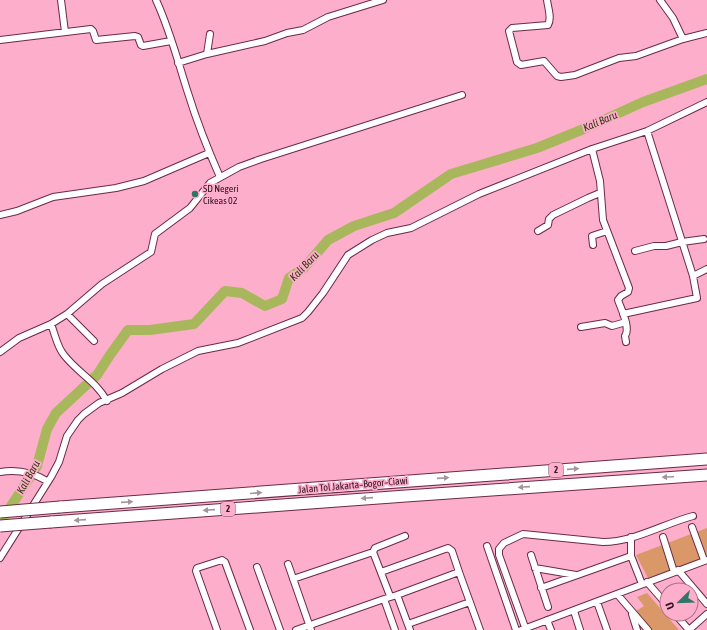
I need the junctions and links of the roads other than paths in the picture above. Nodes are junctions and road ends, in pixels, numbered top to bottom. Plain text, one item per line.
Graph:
1 (61, 0) edge
2 (156, 0) edge
3 (383, 0) edge
4 (546, 0) edge
5 (660, 0) edge
6 (65, 32) junction
7 (707, 33) edge
8 (210, 34) dead end
9 (683, 39) junction
10 (0, 40) edge
11 (172, 41) junction
12 (207, 54) junction
13 (178, 63) junction
14 (462, 95) dead end
15 (707, 102) edge
16 (647, 131) junction
17 (592, 149) junction
18 (209, 153) junction
19 (220, 177) junction
20 (600, 193) junction
21 (0, 215) edge
22 (538, 231) dead end
23 (607, 231) junction
24 (704, 239) dead end
25 (682, 242) junction
26 (593, 245) dead end
27 (635, 251) dead end
28 (707, 269) edge
29 (693, 276) junction
30 (67, 314) junction
31 (623, 314) junction
32 (626, 322) junction
33 (51, 324) junction
34 (581, 327) dead end
35 (94, 341) dead end
36 (626, 342) dead end
37 (0, 352) edge
38 (107, 401) junction
39 (707, 459) edge
40 (0, 472) edge
41 (707, 475) edge
42 (47, 481) junction
43 (404, 481) junction
44 (406, 496) junction
45 (0, 512) edge
46 (693, 516) dead end
47 (0, 526) edge
48 (692, 527) dead end
49 (406, 536) dead end
50 (631, 537) junction
51 (662, 537) dead end
52 (487, 546) dead end
53 (373, 552) junction
54 (531, 555) dead end
55 (631, 556) junction
56 (0, 558) edge
57 (705, 560) edge
58 (288, 564) dead end
59 (257, 567) dead end
60 (535, 568) junction
61 (676, 571) junction
62 (381, 572) junction
63 (459, 572) junction
64 (577, 575) junction
65 (293, 579) junction
66 (645, 583) junction
67 (541, 588) junction
68 (617, 594) junction
69 (397, 595) junction
70 (659, 597) edge
71 (387, 598) junction
72 (470, 602) junction
73 (597, 602) junction
74 (707, 604) edge
75 (548, 607) dead end
76 (574, 611) junction
77 (631, 612) junction
78 (707, 614) edge
79 (547, 620) junction
80 (682, 622) edge
81 (409, 627) edge
82 (310, 628) edge
83 (524, 629) edge
84 (217, 630) edge
85 (250, 630) edge
86 (280, 630) edge
87 (296, 630) edge
88 (394, 630) edge
89 (480, 630) edge
90 (516, 630) edge
91 (551, 630) edge
92 (580, 630) edge
93 (607, 630) edge
94 (636, 630) edge
95 (648, 630) edge
96 (689, 630) edge

1 - 6 street
2 - 11 street
3 - 12 street
4 - 9 street
5 - 9 street
6 - 10 street
6 - 11 street
7 - 9 street
8 - 12 street
11 - 13 street
12 - 13 street
13 - 18 street
14 - 19 street
15 - 16 street
16 - 17 street
16 - 25 street
17 - 20 street
17 - 38 street
18 - 19 street
18 - 21 street
19 - 30 street
20 - 22 street
20 - 23 street
23 - 26 street
23 - 31 street
24 - 25 street
25 - 27 street
25 - 29 street
28 - 29 street
29 - 31 street
30 - 33 street
30 - 35 street
31 - 32 street
32 - 34 street
32 - 36 street
33 - 37 street
33 - 38 street
38 - 42 street
43 -> 39 highway, Jalan Tol Jakarta–Bogor–Ciawi / 2
40 - 42 street
41 -> 44 highway, Jalan Tol Jakarta–Bogor–Ciawi / 2
42 - 56 street
43 - 44 highway
45 -> 43 highway, Jalan Tol Jakarta–Bogor–Ciawi / 2, bridge
44 -> 47 highway, Jalan Tol Jakarta–Bogor–Ciawi / 2, bridge
46 - 50 street
48 - 57 street
49 - 53 street
50 - 55 street
50 - 83 street
51 - 61 street
52 - 90 street
53 - 62 street
53 - 65 street
54 - 60 street
55 - 64 street
55 - 66 street
57 - 61 street
58 - 65 street
59 - 86 street
60 - 64 street
60 - 67 street
61 - 66 street
61 - 74 street
62 - 63 street
62 - 71 street
63 - 69 street
63 - 72 street
64 - 67 street
65 - 82 street
66 - 68 street
66 - 70 street
67 - 75 street
68 - 73 street
68 - 77 street
69 - 71 street
69 - 81 street
71 - 82 street
71 - 88 street
72 - 81 street
72 - 89 street
73 - 76 street
73 - 93 street
76 - 79 street
76 - 92 street
77 - 94 street
77 - 95 street
78 - 96 street
79 - 83 street
79 - 91 street
80 - 96 street
82 - 87 street
84 - 85 street

